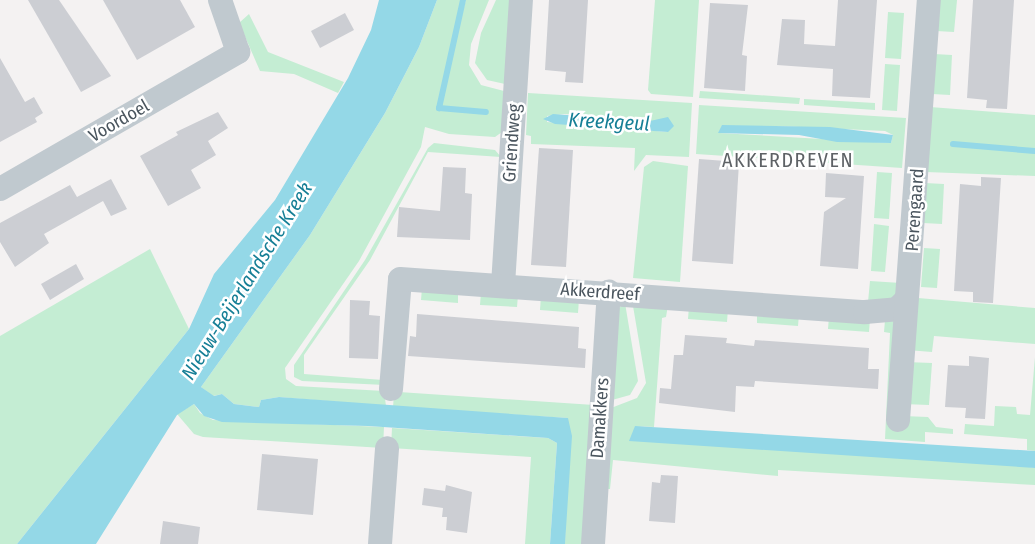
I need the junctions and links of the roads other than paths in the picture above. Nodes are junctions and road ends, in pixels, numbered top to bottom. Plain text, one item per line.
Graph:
1 (220, 0) edge
2 (521, 0) edge
3 (928, 0) edge
4 (0, 189) edge
5 (503, 285) junction
6 (609, 292) junction
7 (906, 300) junction
8 (391, 389) dead end
9 (898, 420) dead end
10 (387, 448) dead end
11 (380, 544) edge
12 (593, 544) edge

1 - 4 street, Voordoel
2 - 5 street, Griendweg
3 - 7 street, Perengaard
5 - 6 street, Akkerdreef
5 - 8 street, Akkerdreef
6 - 7 street, Akkerdreef
6 - 12 street, Damakkers
7 - 9 street, Perengaard
10 - 11 street

